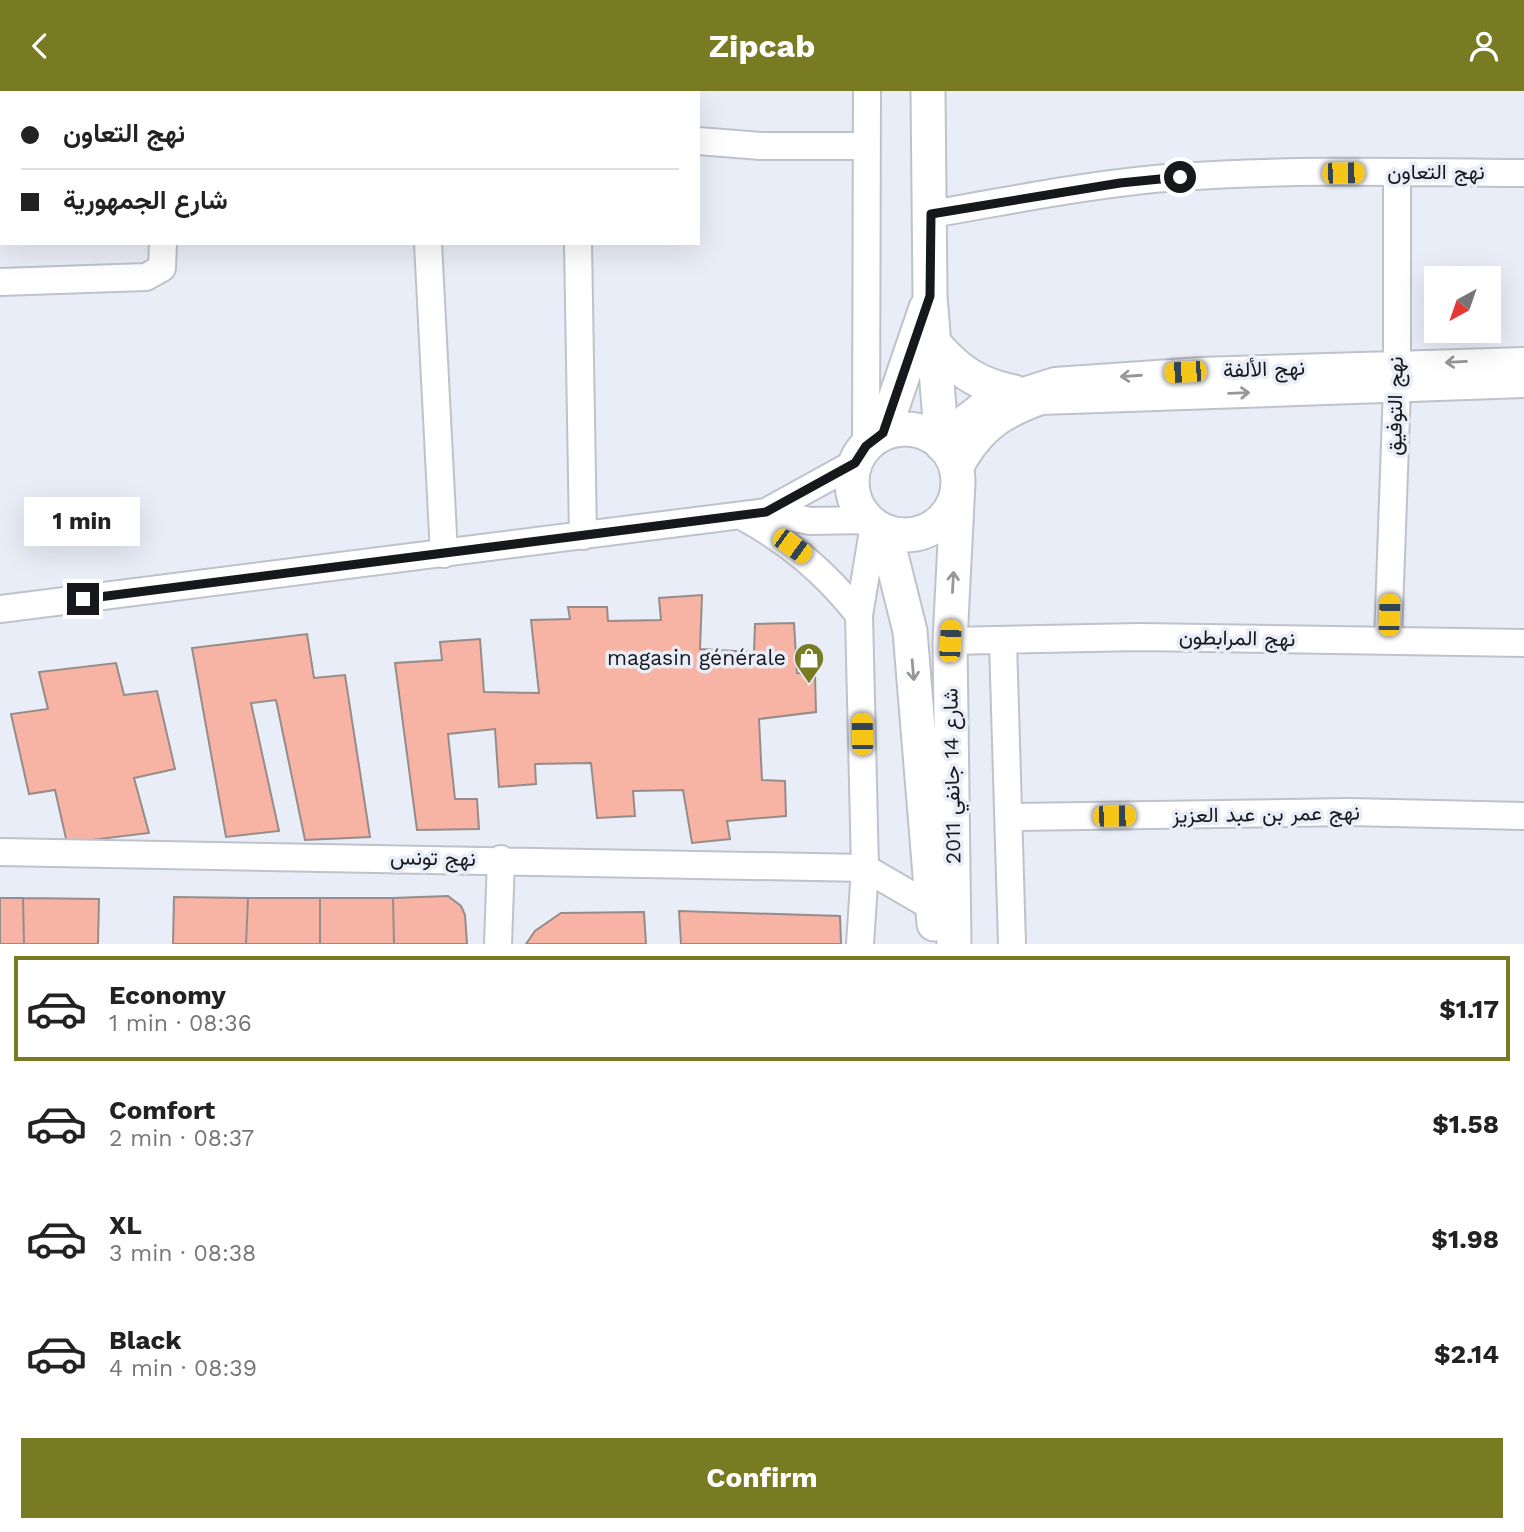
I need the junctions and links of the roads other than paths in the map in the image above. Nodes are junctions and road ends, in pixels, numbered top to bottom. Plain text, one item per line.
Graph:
1 (867, 91) edge
2 (928, 91) edge
3 (700, 141) edge
4 (867, 146) junction
5 (1397, 171) junction
6 (1524, 173) edge
7 (931, 214) junction
8 (163, 245) edge
9 (428, 245) edge
10 (578, 245) edge
11 (0, 282) edge
12 (930, 296) junction
13 (934, 343) junction
14 (1524, 361) edge
15 (1396, 376) junction
16 (1524, 384) edge
17 (1170, 385) junction
18 (1014, 391) junction
19 (868, 447) junction
20 (951, 462) junction
21 (754, 514) junction
22 (875, 525) junction
23 (583, 536) junction
24 (444, 554) junction
25 (0, 609) edge
26 (859, 615) junction
27 (950, 641) junction
28 (1388, 641) junction
29 (1003, 642) junction
30 (1524, 643) edge
31 (1524, 816) edge
32 (1009, 817) junction
33 (0, 852) edge
34 (501, 859) junction
35 (866, 868) junction
36 (932, 907) junction
37 (498, 944) edge
38 (860, 944) edge
39 (937, 944) edge
40 (954, 944) edge
41 (1012, 944) edge

1 - 4 street
2 - 7 main road
3 - 4 street
4 - 19 street
5 - 6 street, نهج التعاون
5 - 7 street, نهج التعاون
5 - 15 street, نهج التوفيق
7 - 12 main road
8 - 11 street
9 - 24 street
10 - 23 street
12 - 13 main road, شارع 14 جانفي 2011
12 - 19 main road, شارع 14 جانفي 2011
13 - 18 main road
13 - 20 main road, شارع 14 جانفي 2011
14 -> 15 street, نهج الألفة
15 - 16 street, نهج الألفة
15 - 17 street, نهج الألفة
15 - 28 street, نهج التوفيق
17 -> 18 street, نهج الألفة
17 - 20 street, نهج الألفة
18 - 20 street, نهج الألفة
19 - 20 main road
19 - 21 street
19 - 22 main road, شارع 14 جانفي 2011
20 - 22 main road
27 -> 20 main road, شارع 14 جانفي 2011
21 - 22 street
21 - 23 street
21 - 26 street
22 - 26 street
22 -> 36 main road, شارع 14 جانفي 2011
23 - 24 street
24 - 25 street
26 - 35 street
27 - 29 street, نهج المرابطون
27 - 40 main road, شارع 14 جانفي 2011
28 - 29 street, نهج المرابطون
28 - 30 street, نهج المرابطون
29 - 32 street
31 - 32 street, نهج عمر بن عبد العزيز
32 - 41 street
33 - 34 street, نهج تونس
34 - 35 street, نهج تونس
34 - 37 street
35 - 36 street
35 - 38 street
36 - 39 main road, شارع 14 جانفي 2011

